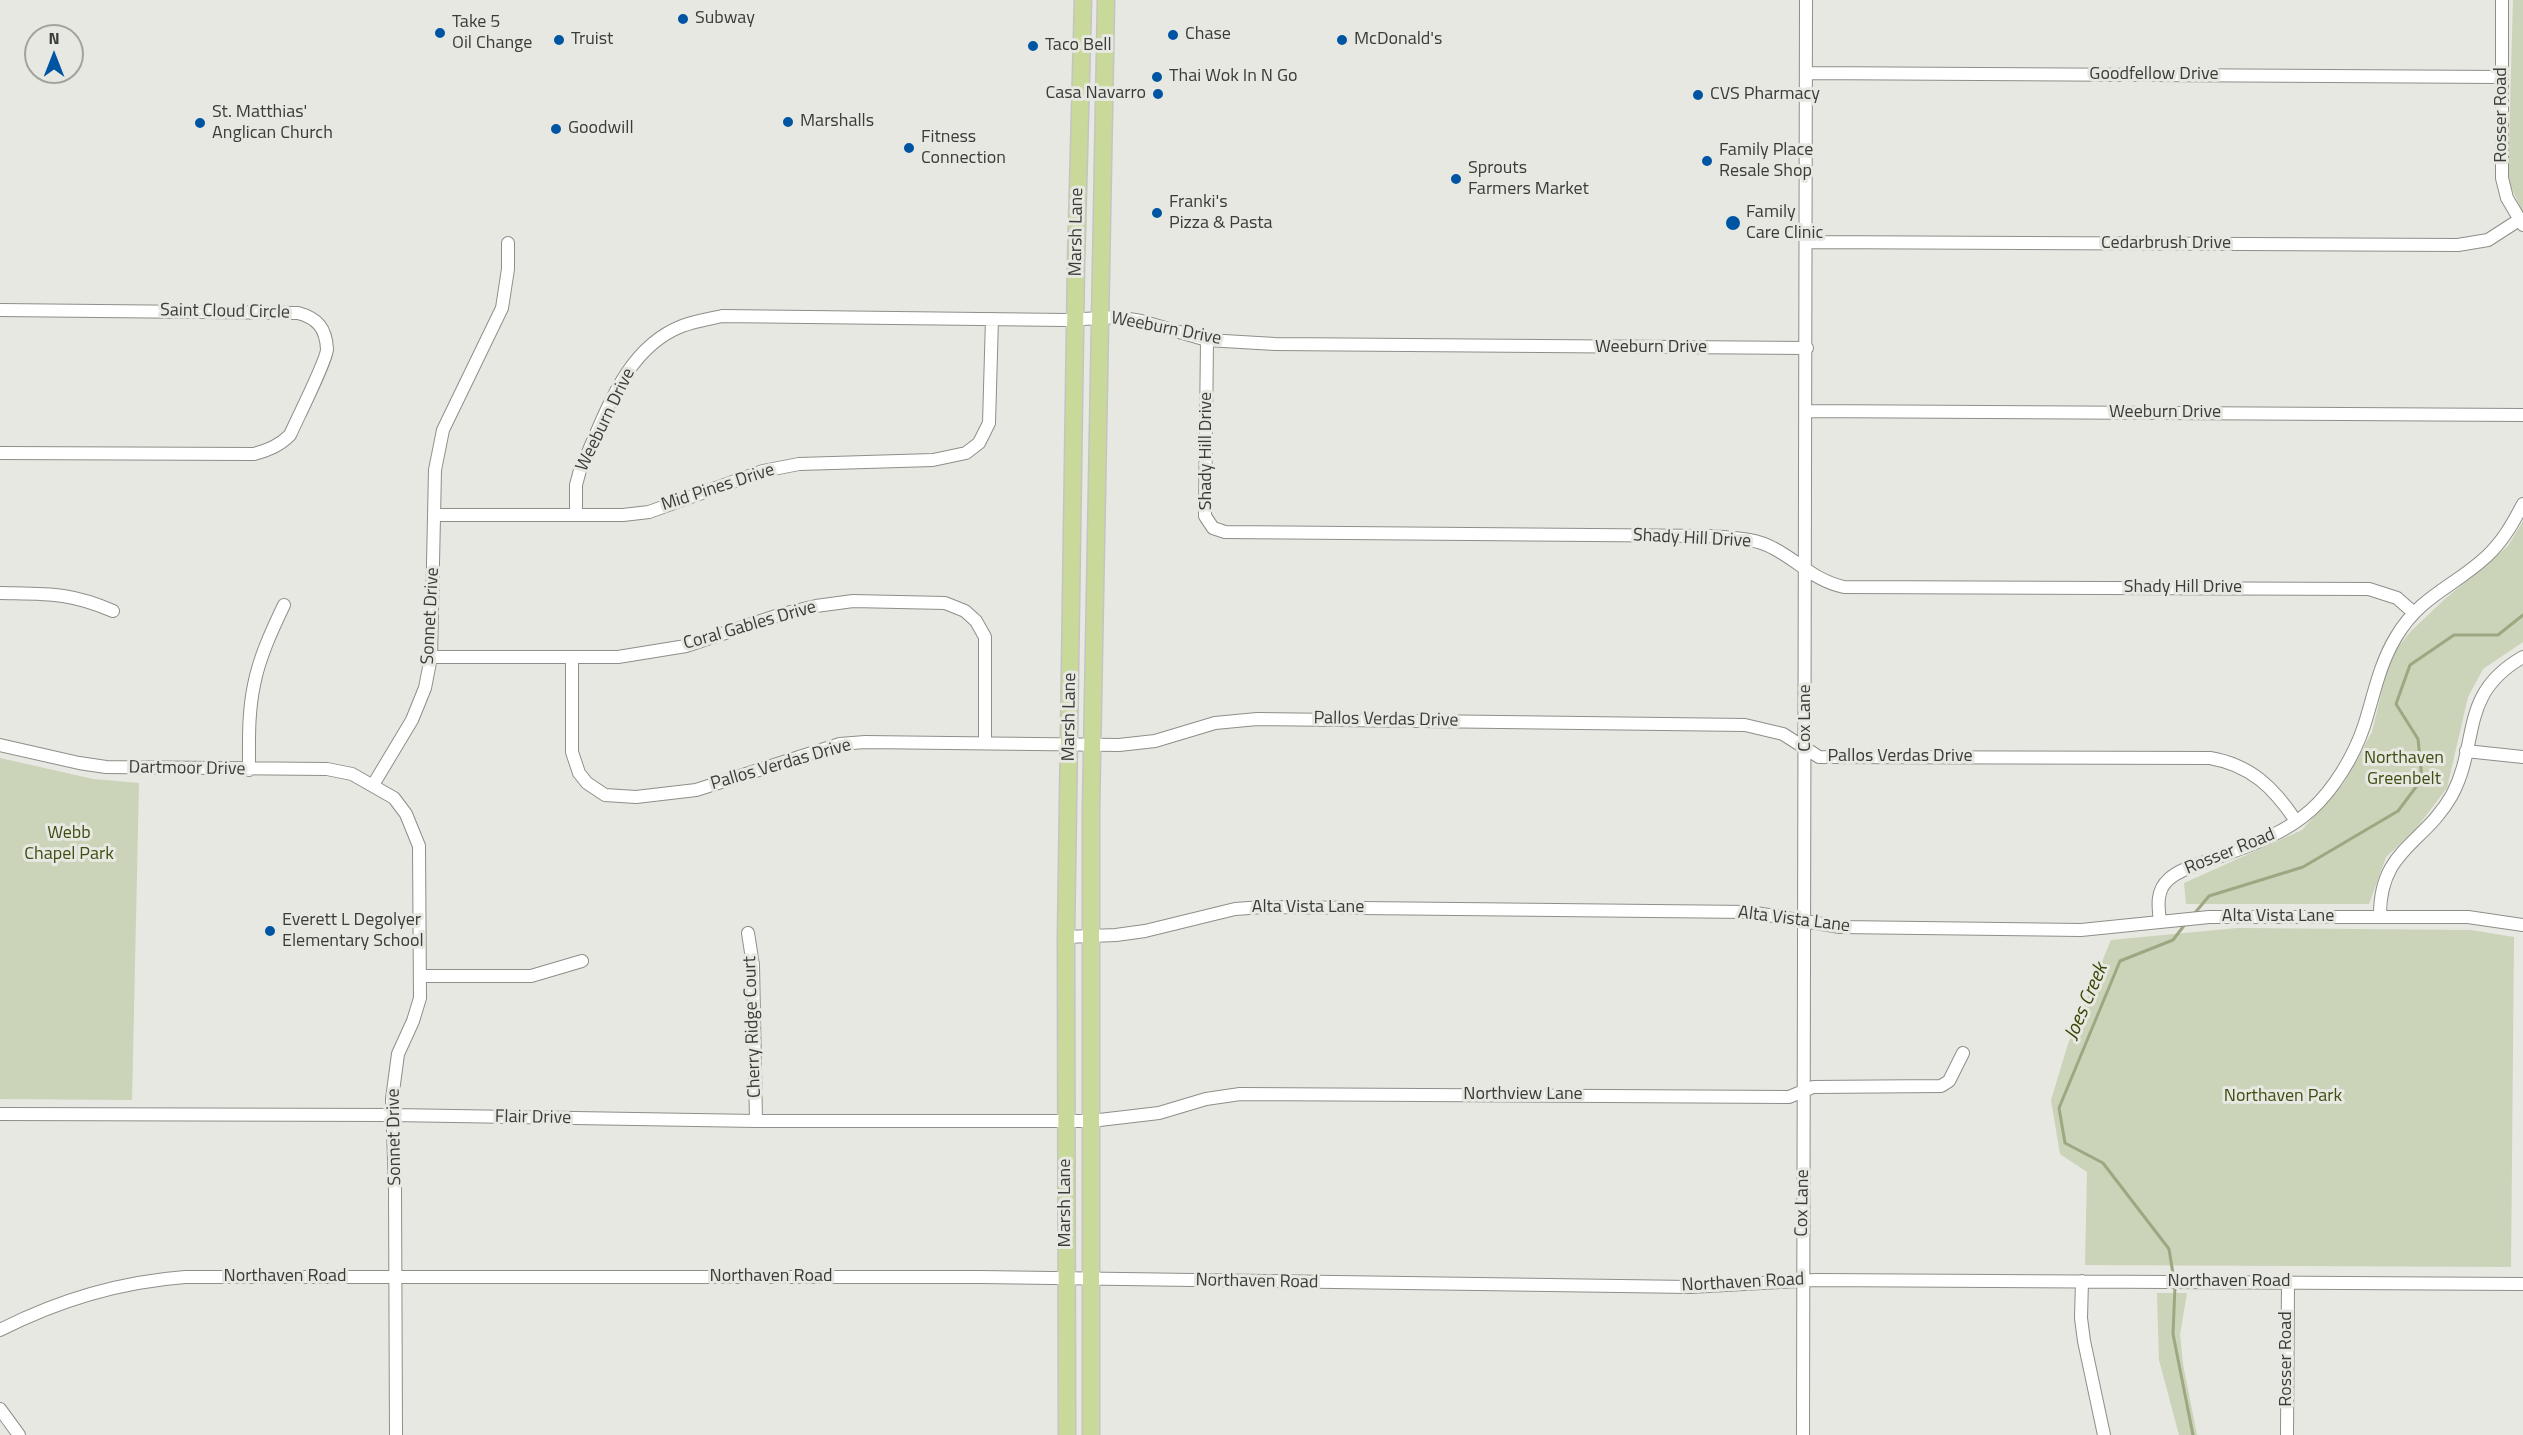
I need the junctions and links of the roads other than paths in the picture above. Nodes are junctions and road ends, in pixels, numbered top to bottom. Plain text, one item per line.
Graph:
1 (1083, 0) edge
2 (1106, 0) edge
3 (1806, 0) edge
4 (2502, 0) edge
5 (1806, 73) junction
6 (2501, 77) junction
7 (1103, 141) junction
8 (1080, 143) junction
9 (2521, 223) edge
10 (1808, 242) junction
11 (508, 243) dead end
12 (0, 310) edge
13 (1100, 316) junction
14 (992, 319) junction
15 (1076, 319) junction
16 (1207, 340) junction
17 (1807, 348) junction
18 (1807, 411) junction
19 (2523, 415) edge
20 (0, 453) edge
21 (2523, 504) edge
22 (435, 515) junction
23 (576, 515) junction
24 (1806, 570) junction
25 (0, 593) edge
26 (284, 605) dead end
27 (113, 611) dead end
28 (2414, 613) junction
29 (431, 657) junction
30 (572, 657) junction
31 (2523, 657) edge
32 (985, 742) junction
33 (1069, 744) junction
34 (0, 745) edge
35 (1092, 745) junction
36 (1806, 748) junction
37 (2466, 751) junction
38 (2523, 757) edge
39 (249, 770) junction
40 (373, 785) junction
41 (2296, 821) junction
42 (2380, 917) junction
43 (2164, 921) junction
44 (1805, 922) junction
45 (2523, 925) edge
46 (748, 933) dead end
47 (1090, 936) junction
48 (1066, 937) junction
49 (582, 961) dead end
50 (420, 976) junction
51 (1963, 1053) dead end
52 (1804, 1091) junction
53 (0, 1114) edge
54 (393, 1115) junction
55 (1066, 1120) junction
56 (756, 1121) junction
57 (1091, 1121) junction
58 (396, 1277) junction
59 (1067, 1278) junction
60 (1091, 1278) junction
61 (1802, 1280) junction
62 (2082, 1281) junction
63 (2288, 1282) junction
64 (2523, 1284) edge
65 (0, 1330) edge
66 (0, 1409) edge
67 (18, 1435) edge
68 (396, 1435) edge
69 (1067, 1435) edge
70 (1091, 1435) edge
71 (1803, 1435) edge
72 (2104, 1435) edge
73 (2287, 1435) edge

1 - 8 main road, Marsh Lane
2 - 7 main road, Marsh Lane
3 - 5 street, Cox Lane
4 - 6 street, Rosser Road
5 - 6 street, Goodfellow Drive
5 - 10 street, Cox Lane
6 - 9 street, Rosser Road
7 - 8 main road
7 - 13 main road, Marsh Lane
8 - 15 main road, Marsh Lane
9 - 10 street, Cedarbrush Drive
10 - 17 street, Cox Lane
11 - 22 street, Sonnet Drive
12 - 20 street, Saint Cloud Circle
13 - 15 street, Weeburn Drive
13 - 16 street, Weeburn Drive
13 - 35 main road, Marsh Lane
14 - 15 street, Weeburn Drive
14 - 23 street, Weeburn Drive
14 - 23 street, Mid Pines Drive
15 - 33 main road, Marsh Lane
16 - 17 street, Weeburn Drive
16 - 24 street, Shady Hill Drive
17 - 18 street, Cox Lane
18 - 19 street, Weeburn Drive
18 - 24 street, Cox Lane
21 - 28 street, Rosser Road
22 - 23 street, Mid Pines Drive
22 - 29 street, Sonnet Drive
24 - 28 street, Shady Hill Drive
24 - 36 street, Cox Lane
25 - 27 street
26 - 39 street
28 - 41 street, Rosser Road
29 - 30 street, Coral Gables Drive
29 - 40 street, Sonnet Drive
30 - 32 street, Pallos Verdas Drive
30 - 32 street, Coral Gables Drive
31 - 37 street
32 - 33 street, Pallos Verdas Drive
33 - 35 street, Pallos Verdas Drive
33 - 48 main road, Marsh Lane
34 - 39 street, Dartmoor Drive
35 - 36 street, Pallos Verdas Drive
35 - 47 main road, Marsh Lane
36 - 41 street, Pallos Verdas Drive
36 - 44 street, Cox Lane
37 - 38 street
37 - 42 street
39 - 40 street, Dartmoor Drive
40 - 50 street, Sonnet Drive
41 - 43 street, Rosser Road
42 - 43 street, Alta Vista Lane
42 - 45 street, Alta Vista Lane
43 - 44 street, Alta Vista Lane
44 - 47 street, Alta Vista Lane
44 - 52 street, Cox Lane
46 - 56 street, Cherry Ridge Court
47 - 48 street, Alta Vista Lane
47 - 57 main road, Marsh Lane
48 - 55 main road, Marsh Lane
49 - 50 street
50 - 54 street, Sonnet Drive
51 - 52 street, Northview Lane
52 - 57 street, Northview Lane
52 - 61 street, Cox Lane
53 - 54 street, Flair Drive
54 - 56 street, Flair Drive
54 - 58 street, Sonnet Drive
55 - 56 street, Flair Drive
55 - 57 street, Northview Lane
55 - 59 main road, Marsh Lane
57 - 60 main road, Marsh Lane
58 - 59 street, Northaven Road
58 - 65 street, Northaven Road
58 - 68 street, Sonnet Drive
59 - 60 street, Northaven Road
59 - 69 main road, Marsh Lane
60 - 61 street, Northaven Road
60 - 70 main road, Marsh Lane
61 - 62 street, Northaven Road
61 - 71 street, Cox Lane
62 - 63 street, Northaven Road
62 - 72 street
63 - 64 street, Northaven Road
63 - 73 street, Rosser Road
66 - 67 street

